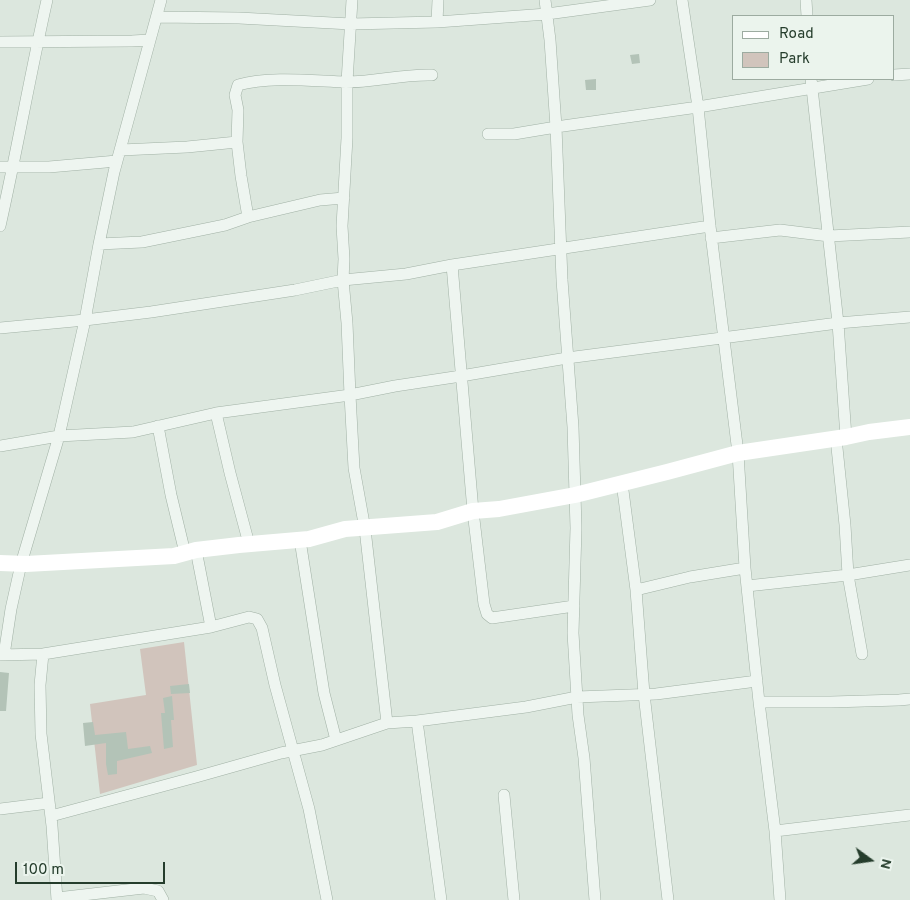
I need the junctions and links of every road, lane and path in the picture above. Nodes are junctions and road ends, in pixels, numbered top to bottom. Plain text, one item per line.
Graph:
1 (47, 0) edge
2 (160, 0) edge
3 (352, 0) edge
4 (438, 0) edge
5 (545, 0) edge
6 (650, 0) edge
7 (682, 0) edge
8 (806, 0) edge
9 (547, 14) junction
10 (807, 15) edge
11 (157, 17) junction
12 (437, 22) junction
13 (351, 24) junction
14 (150, 40) junction
15 (0, 42) edge
16 (38, 42) junction
17 (910, 74) edge
18 (432, 75) dead end
19 (895, 75) edge
20 (854, 80) edge
21 (347, 82) junction
22 (811, 83) edge
23 (698, 107) junction
24 (556, 127) junction
25 (488, 134) dead end
26 (237, 142) junction
27 (119, 155) junction
28 (14, 166) junction
29 (0, 167) edge
30 (344, 198) junction
31 (248, 217) junction
32 (0, 223) edge
33 (710, 226) junction
34 (910, 232) edge
35 (829, 236) junction
36 (711, 238) junction
37 (99, 244) junction
38 (561, 248) junction
39 (452, 265) junction
40 (343, 280) junction
41 (910, 318) edge
42 (85, 320) junction
43 (838, 323) junction
44 (0, 328) edge
45 (723, 337) junction
46 (568, 358) junction
47 (461, 376) junction
48 (350, 395) junction
49 (216, 413) junction
50 (158, 426) junction
51 (910, 427) edge
52 (59, 436) junction
53 (841, 438) junction
54 (0, 446) edge
55 (738, 453) junction
56 (622, 483) junction
57 (575, 495) junction
58 (473, 511) junction
59 (364, 529) junction
60 (300, 540) junction
61 (249, 544) junction
62 (190, 552) junction
63 (0, 563) edge
64 (21, 564) junction
65 (910, 565) edge
66 (745, 568) junction
67 (848, 575) junction
68 (747, 586) junction
69 (636, 590) junction
70 (574, 606) junction
71 (210, 627) junction
72 (43, 654) junction
73 (862, 654) dead end
74 (2, 655) edge
75 (757, 681) junction
76 (644, 694) junction
77 (577, 697) junction
78 (910, 699) edge
79 (759, 702) junction
80 (417, 721) junction
81 (387, 723) junction
82 (336, 740) junction
83 (293, 751) junction
84 (504, 795) dead end
85 (49, 803) junction
86 (0, 809) edge
87 (910, 815) edge
88 (51, 816) junction
89 (775, 831) junction
90 (57, 899) edge
91 (163, 900) edge
92 (327, 900) edge
93 (441, 900) edge
94 (514, 900) edge
95 (596, 900) edge
96 (668, 900) edge
97 (780, 900) edge

1 - 16 street
2 - 11 street
3 - 13 street
4 - 12 street
5 - 9 street
6 - 9 street
7 - 23 street
8 - 10 street
9 - 12 street
9 - 24 street
11 - 13 street
11 - 14 street
12 - 13 street
13 - 21 street
14 - 16 street
14 - 27 street
15 - 16 street
16 - 28 street
17 - 19 street
18 - 21 street
20 - 22 street
21 - 26 street
21 - 30 street
22 - 23 street
22 - 35 street
23 - 24 street
23 - 33 street
24 - 25 street
24 - 38 street
26 - 27 street
26 - 31 street
27 - 28 street
27 - 37 street
28 - 29 street
28 - 32 street
30 - 31 street
30 - 40 street
31 - 37 street
33 - 36 street
33 - 38 street
34 - 35 street
35 - 36 street
35 - 43 street
36 - 45 street
37 - 42 street
38 - 39 street
38 - 46 street
39 - 40 street
39 - 47 street
40 - 42 street
40 - 48 street
41 - 43 street
42 - 44 street
42 - 52 street
43 - 45 street
43 - 53 street
45 - 46 street
45 - 55 street
46 - 47 street
46 - 57 street
47 - 48 street
47 - 58 street
48 - 49 street
48 - 59 street
49 - 50 street
49 - 61 street
50 - 52 street
50 - 62 street
51 - 53 main road
52 - 54 street
52 - 64 street
53 - 55 main road
53 - 67 street
55 - 56 main road
55 - 66 street
56 - 57 main road
56 - 69 street
57 - 58 main road
57 - 70 street
58 - 59 main road
58 - 70 street
59 - 60 main road
59 - 81 street
60 - 61 main road
60 - 82 street
61 - 62 main road
62 - 64 main road
62 - 71 street
63 - 64 main road
64 - 74 street
65 - 67 street
66 - 68 street
66 - 69 street
67 - 68 street
67 - 73 street
68 - 75 street
69 - 76 street
70 - 77 street
71 - 72 street
71 - 83 street
72 - 74 street
72 - 85 street
75 - 76 street
75 - 79 street
76 - 77 street
76 - 96 street
77 - 80 street
77 - 95 street
78 - 79 street
79 - 89 street
80 - 81 street
80 - 93 street
81 - 82 street
82 - 83 street
83 - 88 street
83 - 92 street
84 - 94 street
85 - 86 street
85 - 88 street
87 - 89 street
88 - 90 street
89 - 97 street
90 - 91 street

